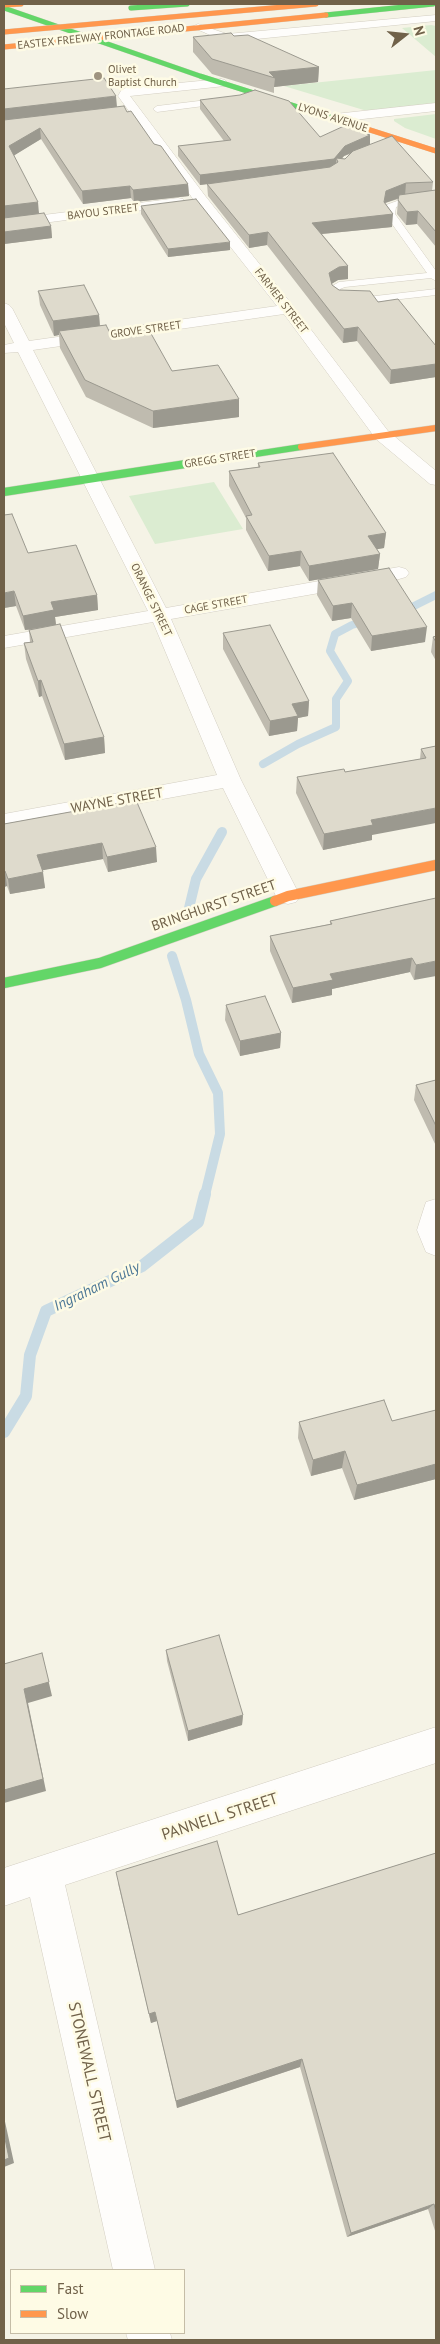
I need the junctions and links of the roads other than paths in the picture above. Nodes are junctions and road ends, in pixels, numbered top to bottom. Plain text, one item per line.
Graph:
1 (21, 4) edge
2 (187, 4) edge
3 (316, 4) edge
4 (433, 4) edge
5 (4, 6) edge
6 (126, 8) dead end
7 (53, 14) dead end
8 (4, 18) edge
9 (435, 19) edge
10 (198, 27) junction
11 (4, 32) edge
12 (96, 38) junction
13 (72, 41) junction
14 (4, 47) edge
15 (200, 76) junction
16 (220, 83) junction
17 (257, 94) junction
18 (436, 107) edge
19 (157, 109) dead end
20 (136, 111) junction
21 (117, 113) edge
22 (335, 118) junction
23 (397, 138) junction
24 (380, 146) edge
25 (436, 151) edge
26 (215, 189) edge
27 (199, 196) junction
28 (436, 199) edge
29 (4, 224) edge
30 (435, 276) edge
31 (436, 292) edge
32 (4, 308) edge
33 (288, 309) junction
34 (24, 347) junction
35 (4, 350) edge
36 (436, 428) edge
37 (382, 434) junction
38 (90, 479) junction
39 (436, 480) edge
40 (4, 492) edge
41 (400, 572) dead end
42 (160, 615) junction
43 (4, 642) edge
44 (230, 780) junction
45 (4, 821) edge
46 (436, 865) edge
47 (288, 896) junction
48 (4, 984) edge
49 (436, 1210) edge
50 (436, 1244) edge
51 (436, 1746) edge
52 (44, 1874) junction
53 (4, 1887) edge
54 (134, 2269) edge

1 - 5 main road
2 - 6 main road
3 - 11 main road, bridge
4 - 10 main road, EASTEX FREEWAY FRONTAGE ROAD
5 - 12 main road, LYONS AVENUE
7 - 8 main road
8 - 13 main road, LYONS AVENUE
9 - 10 street, EASTEX FREEWAY FRONTAGE ROAD
10 - 12 main road, EASTEX FREEWAY FRONTAGE ROAD
12 - 13 main road, EASTEX FREEWAY FRONTAGE ROAD
12 - 15 main road, LYONS AVENUE
13 - 14 main road, EASTEX FREEWAY FRONTAGE ROAD
13 - 15 main road, LYONS AVENUE
15 - 16 main road, LYONS AVENUE
16 - 17 main road, LYONS AVENUE
16 - 20 street, FARMER STREET
17 - 19 lane
17 - 22 main road, LYONS AVENUE
18 - 22 street
20 - 21 street
20 - 27 street, FARMER STREET
22 - 23 main road, LYONS AVENUE
23 - 24 lane
23 - 25 main road, LYONS AVENUE
26 - 27 street, BAYOU STREET
27 - 29 street, BAYOU STREET
27 - 33 street, FARMER STREET
28 - 30 lane
30 - 31 lane
32 - 34 street, ORANGE STREET
33 - 34 street, GROVE STREET
33 - 37 street, FARMER STREET
34 - 35 street, GROVE STREET
34 - 38 street, ORANGE STREET
36 - 37 main road, GREGG STREET
37 - 38 main road, GREGG STREET
37 - 39 street, FARMER STREET
38 - 40 main road, GREGG STREET
38 - 42 street, ORANGE STREET
41 - 42 street, CAGE STREET
42 - 43 street, CAGE STREET
42 - 44 street, ORANGE STREET
44 - 45 street, WAYNE STREET
44 - 47 street, ORANGE STREET
46 - 47 main road, BRINGHURST STREET
47 - 48 main road, BRINGHURST STREET
49 - 50 street
51 - 52 street, PANNELL STREET
52 - 53 street, PANNELL STREET
52 - 54 street, STONEWALL STREET

